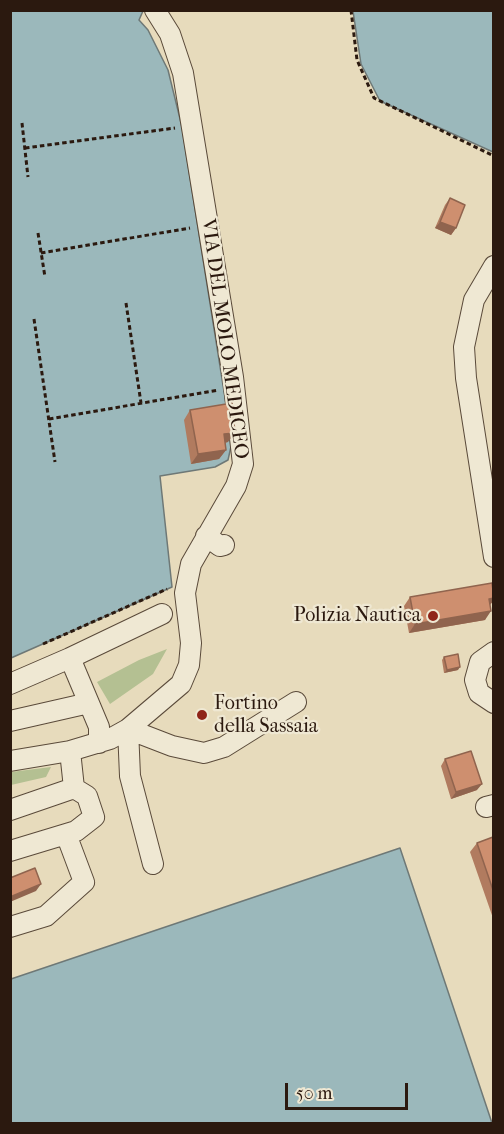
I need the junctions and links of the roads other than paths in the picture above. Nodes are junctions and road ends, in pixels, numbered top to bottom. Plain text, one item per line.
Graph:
1 (155, 10) edge
2 (494, 266) edge
3 (487, 470) edge
4 (206, 536) junction
5 (224, 545) dead end
6 (494, 557) edge
7 (162, 614) dead end
8 (494, 652) edge
9 (70, 658) junction
10 (10, 684) edge
11 (296, 702) dead end
12 (89, 703) junction
13 (494, 703) edge
14 (10, 721) edge
15 (128, 729) junction
16 (99, 743) junction
17 (70, 751) junction
18 (10, 761) edge
19 (74, 788) junction
20 (10, 810) edge
21 (66, 834) junction
22 (10, 851) edge
23 (153, 864) dead end
24 (10, 927) edge

1 - 4 street, VIA DEL MOLO MEDICEO
2 - 3 street
3 - 6 street
4 - 5 street
4 - 15 street, VIA DEL MOLO MEDICEO
7 - 9 street
8 - 13 street
9 - 10 street
9 - 12 street
11 - 15 street
12 - 14 street
12 - 16 street
15 - 16 street, VIA DEL MOLO MEDICEO
15 - 23 street
16 - 17 street, VIA DEL MOLO MEDICEO
17 - 18 street, VIA DEL MOLO MEDICEO
17 - 19 street
19 - 20 street
19 - 21 street
21 - 22 street
21 - 24 street

